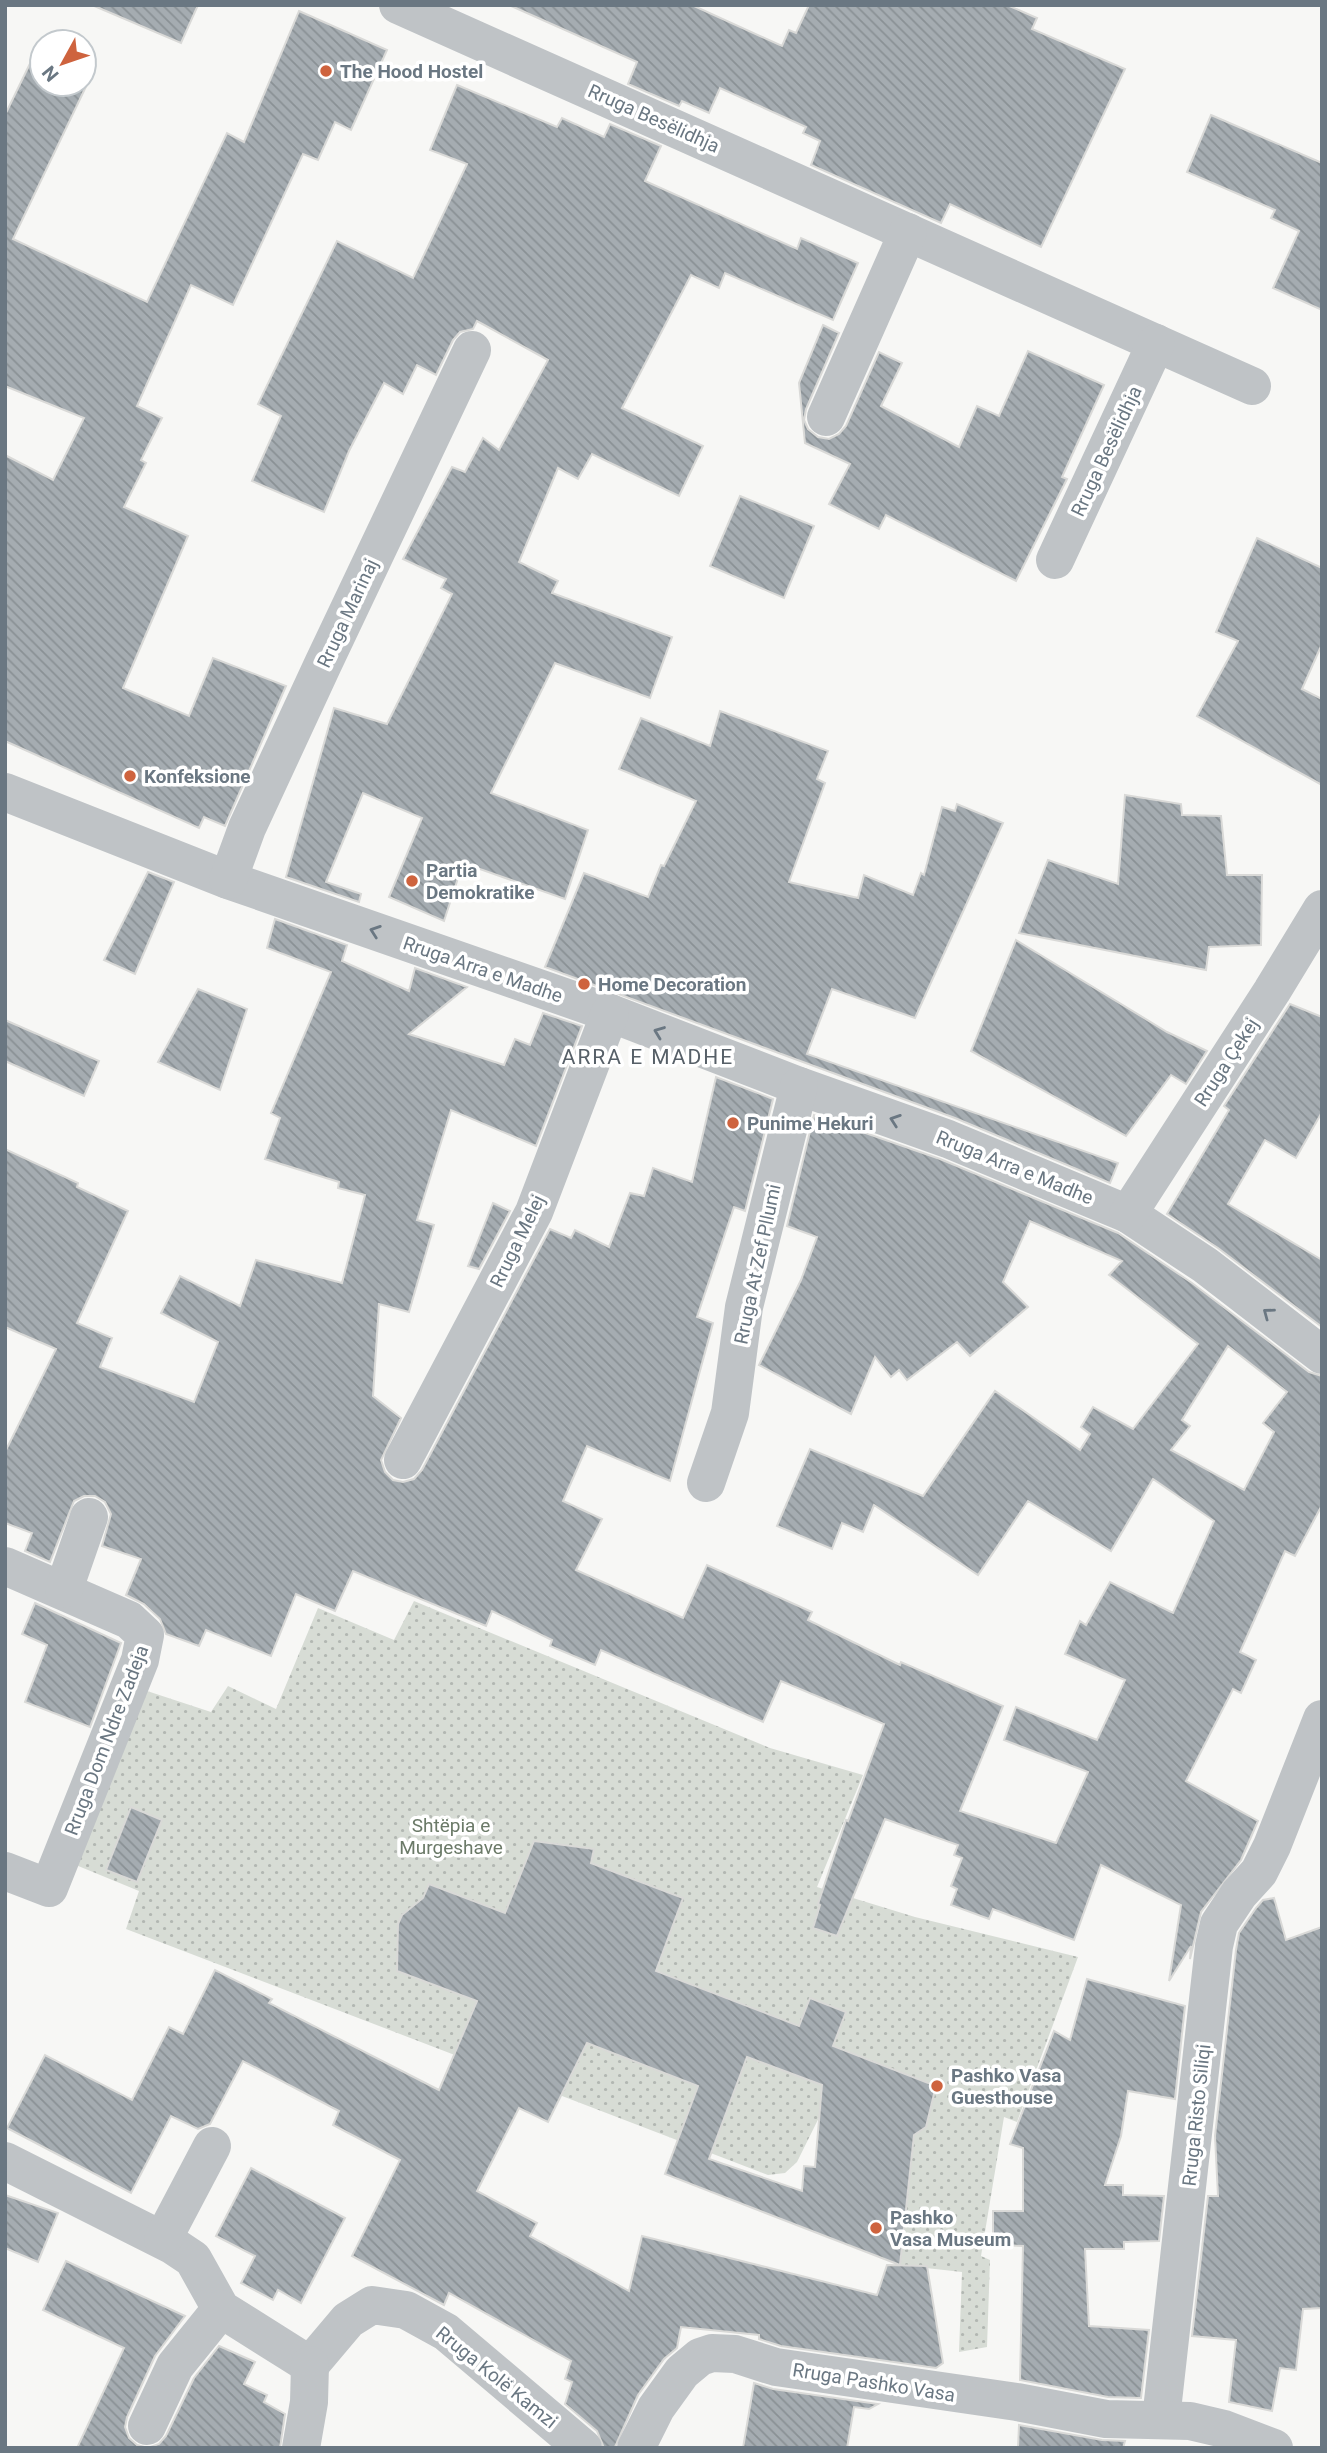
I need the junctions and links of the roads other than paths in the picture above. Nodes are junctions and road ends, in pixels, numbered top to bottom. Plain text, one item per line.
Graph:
1 (398, 5) edge
2 (908, 232) junction
3 (1156, 343) junction
4 (472, 350) dead end
5 (1252, 386) dead end
6 (826, 417) dead end
7 (1055, 560) dead end
8 (5, 793) edge
9 (228, 880) junction
10 (1322, 909) edge
11 (610, 1013) junction
12 (799, 1086) junction
13 (1128, 1214) junction
14 (1322, 1355) edge
15 (402, 1460) dead end
16 (706, 1483) dead end
17 (89, 1517) dead end
18 (5, 1566) edge
19 (64, 1589) junction
20 (1322, 1719) edge
21 (5, 1871) edge
22 (212, 2146) dead end
23 (5, 2161) edge
24 (163, 2239) junction
25 (221, 2309) junction
26 (310, 2365) junction
27 (1161, 2420) junction
28 (147, 2426) dead end
29 (301, 2448) edge
30 (583, 2448) edge
31 (636, 2448) edge
32 (1273, 2448) edge

1 - 2 street, Rruga Besëlidhja
2 - 3 street, Rruga Besëlidhja
2 - 6 street
3 - 5 street, Rruga Besëlidhja
3 - 7 street, Rruga Besëlidhja
4 - 9 street, Rruga Marinaj
8 - 9 street, Rruga Arra e Madhe
11 -> 9 street, Rruga Arra e Madhe
10 - 13 street, Rruga Çekej
12 -> 11 street, Rruga Arra e Madhe
11 - 15 street, Rruga Melej
13 -> 12 street, Rruga Arra e Madhe
12 - 16 street, Rruga At Zef Pllumi
14 -> 13 street, Rruga Arra e Madhe
17 - 19 street
18 - 19 street, Rruga Dom Ndre Zadeja
19 - 21 street, Rruga Dom Ndre Zadeja
20 - 27 street, Rruga Risto Siliqi
22 - 24 street
23 - 24 street
24 - 25 street
25 - 26 street
25 - 28 street
26 - 29 street
26 - 30 street, Rruga Kolë Kamzi
27 - 31 street, Rruga Pashko Vasa
27 - 32 street

